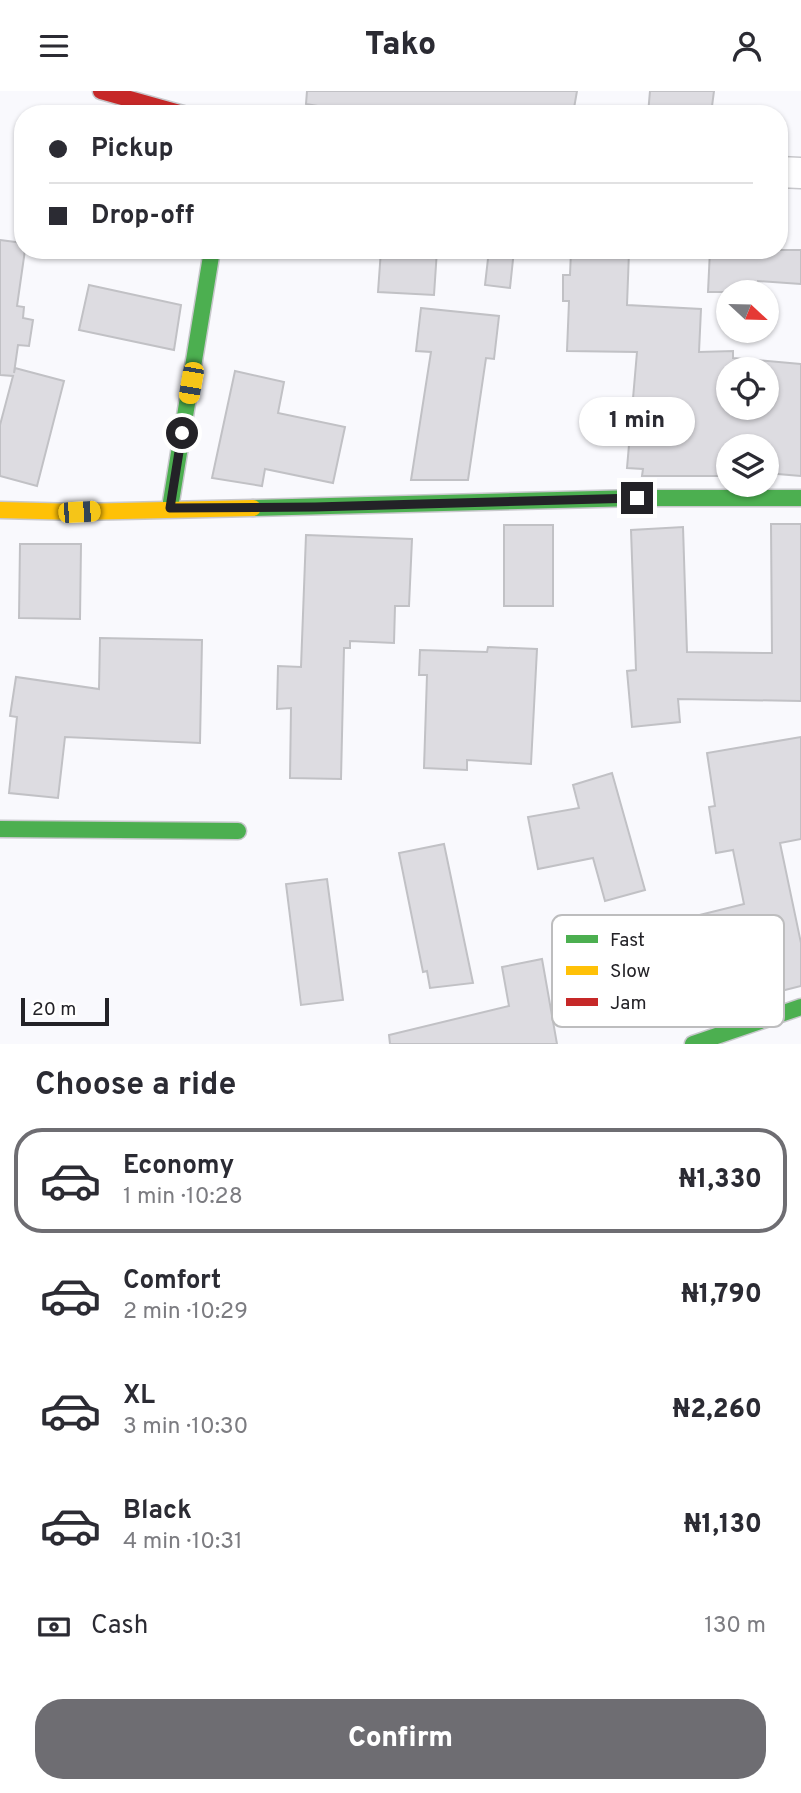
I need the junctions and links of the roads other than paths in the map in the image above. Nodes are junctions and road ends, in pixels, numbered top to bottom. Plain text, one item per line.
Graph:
1 (101, 91) edge
2 (151, 105) edge
3 (211, 259) edge
4 (801, 498) edge
5 (170, 508) junction
6 (0, 510) edge
7 (0, 829) edge
8 (237, 831) dead end
9 (801, 1007) edge
10 (784, 1013) edge
11 (743, 1027) edge
12 (693, 1044) edge

1 - 2 street
3 - 5 street
4 - 5 street
5 - 6 street
7 - 8 street
9 - 10 street
11 - 12 street

